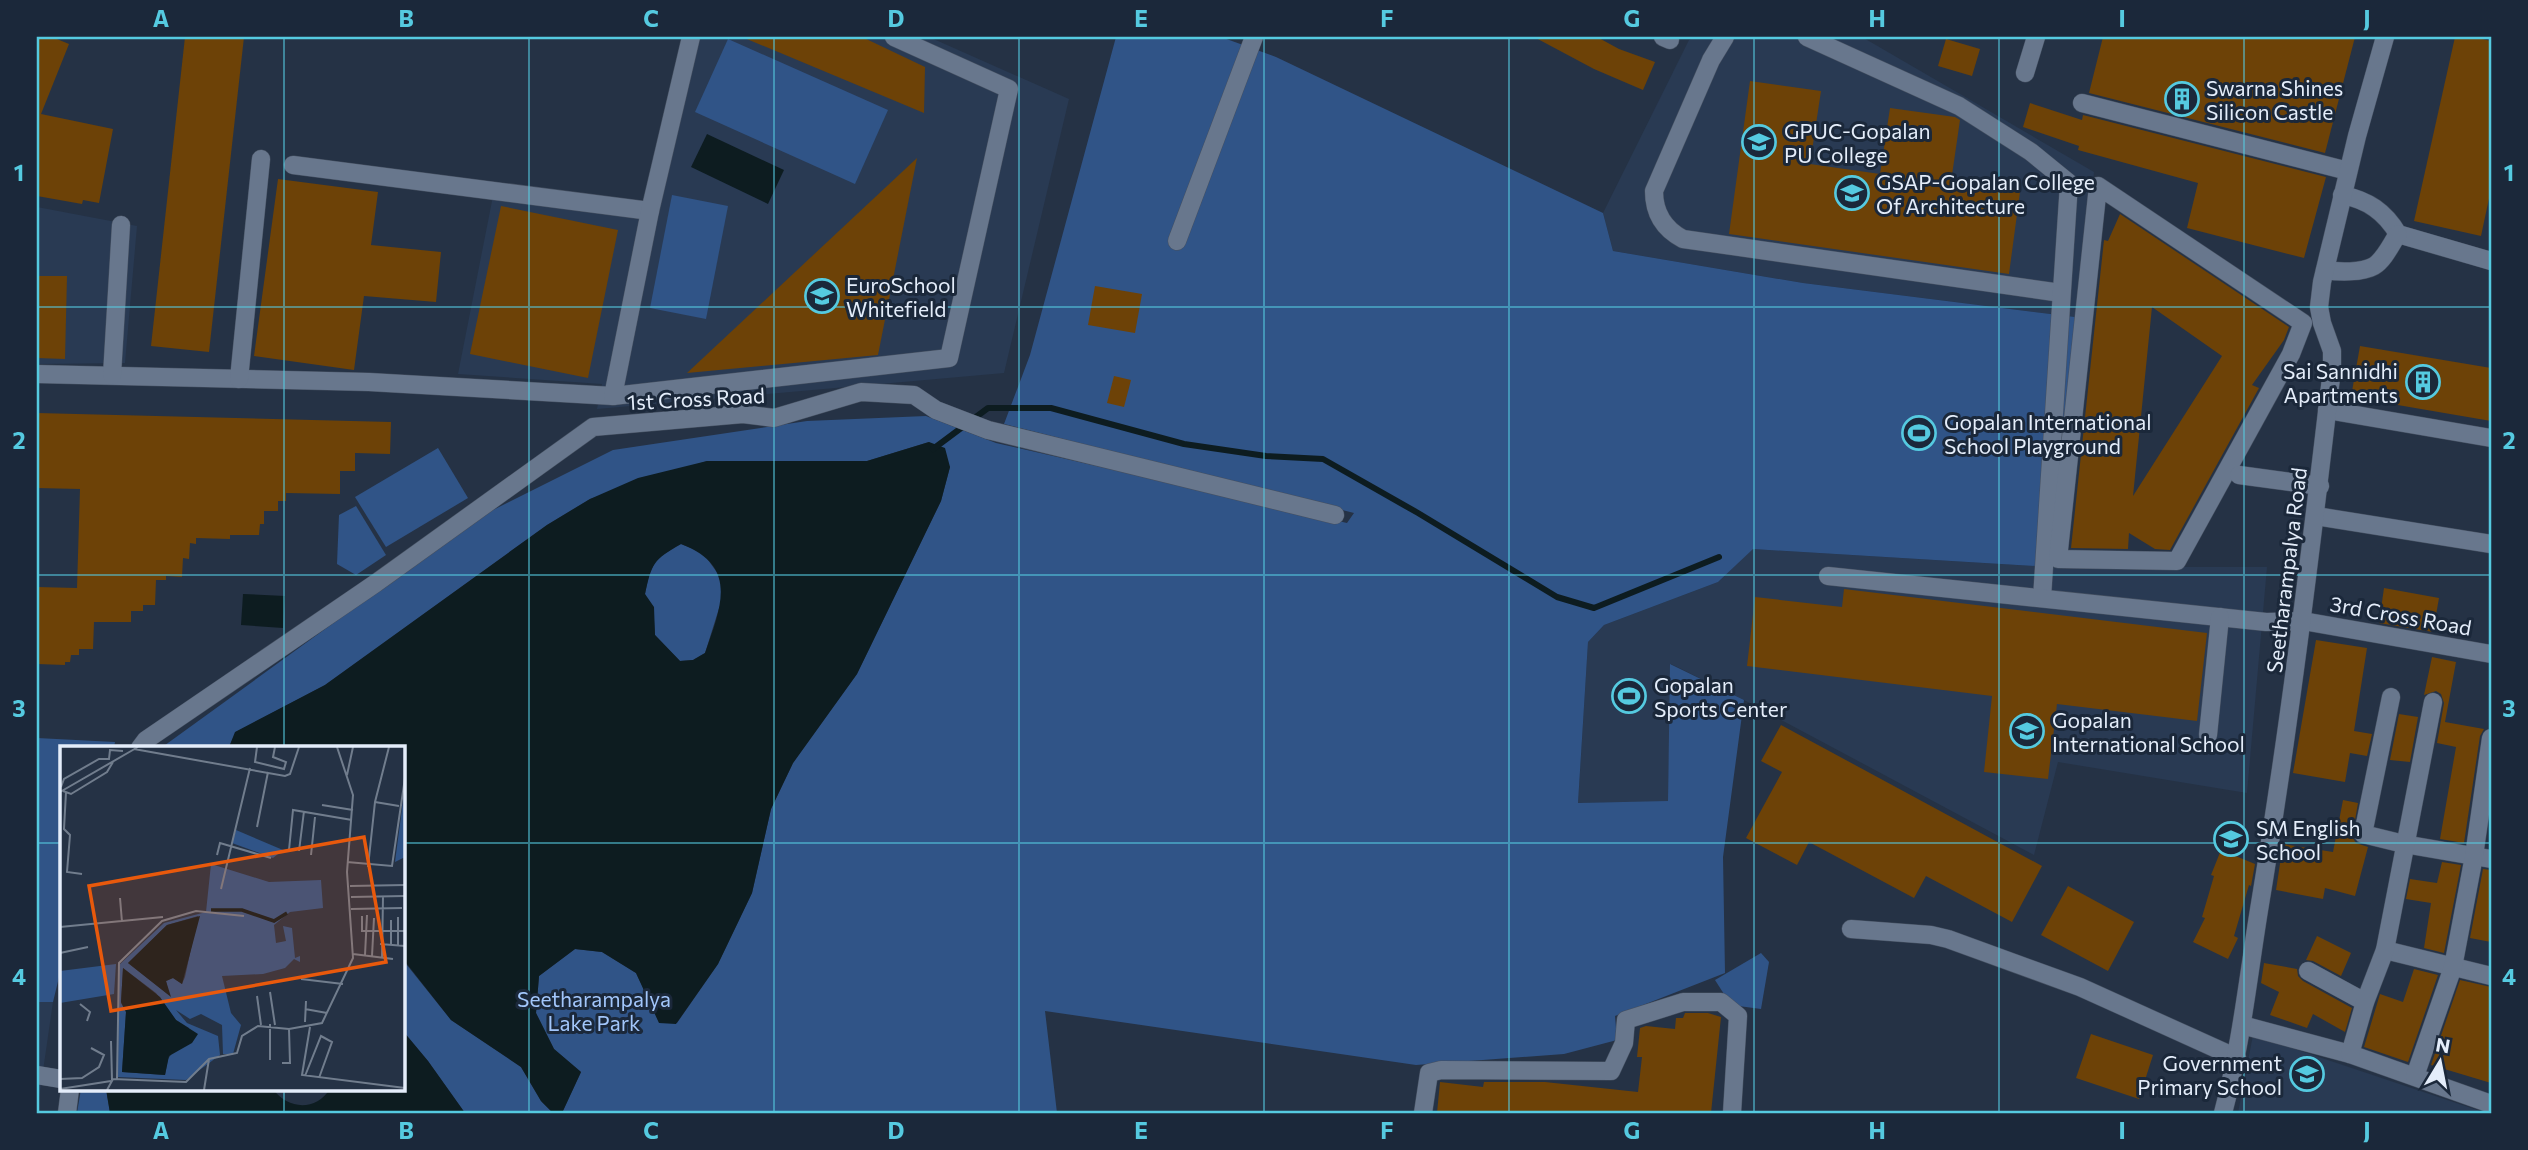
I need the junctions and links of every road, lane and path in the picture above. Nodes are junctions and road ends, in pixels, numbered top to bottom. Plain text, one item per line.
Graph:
1 (691, 37) edge
2 (894, 37) edge
3 (1254, 37) edge
4 (1725, 37) edge
5 (1807, 37) edge
6 (2036, 37) edge
7 (2385, 37) edge
8 (2025, 73) dead end
9 (2082, 103) dead end
10 (261, 159) dead end
11 (293, 165) dead end
12 (2348, 171) junction
13 (2342, 195) junction
14 (650, 211) junction
15 (121, 225) dead end
16 (2398, 234) junction
17 (1177, 241) dead end
18 (2491, 261) edge
19 (2325, 270) junction
20 (2061, 293) junction
21 (2322, 323) junction
22 (2291, 354) junction
23 (37, 374) edge
24 (112, 375) junction
25 (239, 379) junction
26 (614, 396) junction
27 (2327, 410) junction
28 (2491, 438) edge
29 (2239, 475) dead end
30 (2320, 486) junction
31 (1335, 514) dead end
32 (2316, 516) junction
33 (2491, 544) edge
34 (1828, 576) dead end
35 (2042, 598) junction
36 (2220, 617) junction
37 (2303, 621) junction
38 (2491, 654) edge
39 (2391, 697) dead end
40 (2433, 702) dead end
41 (2208, 735) dead end
42 (2491, 738) edge
43 (141, 746) edge
44 (2403, 844) junction
45 (2483, 857) edge
46 (1851, 929) dead end
47 (2385, 950) junction
48 (2453, 967) junction
49 (2308, 971) dead end
50 (2491, 976) edge
51 (2365, 1002) junction
52 (2242, 1025) junction
53 (2350, 1054) junction
54 (2237, 1058) junction
55 (37, 1075) edge
56 (2415, 1076) junction
57 (60, 1079) edge
58 (70, 1090) edge
59 (2491, 1104) edge
60 (66, 1113) edge
61 (1423, 1113) edge
62 (1732, 1113) edge
63 (2223, 1113) edge

1 - 14 street
2 - 26 street
3 - 17 street
4 - 20 street
5 - 20 street
6 - 8 street
7 - 12 street, Seetharampalya Road
9 - 12 street
10 - 25 street
11 - 14 street
12 - 13 street, Seetharampalya Road
13 - 16 street
13 - 19 street, Seetharampalya Road
14 - 26 street
15 - 24 street
16 - 18 street
16 - 19 street
19 - 21 street, Seetharampalya Road
20 - 35 street
21 - 22 street
21 - 27 street, Seetharampalya Road
22 - 22 street
23 - 24 street
24 - 25 street
25 - 26 street
27 - 28 street
27 - 30 street, Seetharampalya Road
29 - 30 street
30 - 32 street, Seetharampalya Road
31 - 43 street, 1st Cross Road
32 - 33 street
32 - 37 street, Seetharampalya Road
34 - 35 street, 3rd Cross Road
35 - 36 street, 3rd Cross Road
36 - 37 street, 3rd Cross Road
36 - 41 street
37 - 38 street, 3rd Cross Road
37 - 52 street, Seetharampalya Road
39 - 44 street
40 - 44 street
42 - 45 street
44 - 45 street
44 - 47 street
45 - 48 street
46 - 54 street
47 - 48 street
47 - 51 street
48 - 50 street
48 - 56 street
49 - 51 street
51 - 53 street
52 - 53 street
52 - 54 street, Seetharampalya Road
53 - 56 street
54 - 63 street, Seetharampalya Road
55 - 57 street
56 - 59 street
58 - 60 street
61 - 62 street

